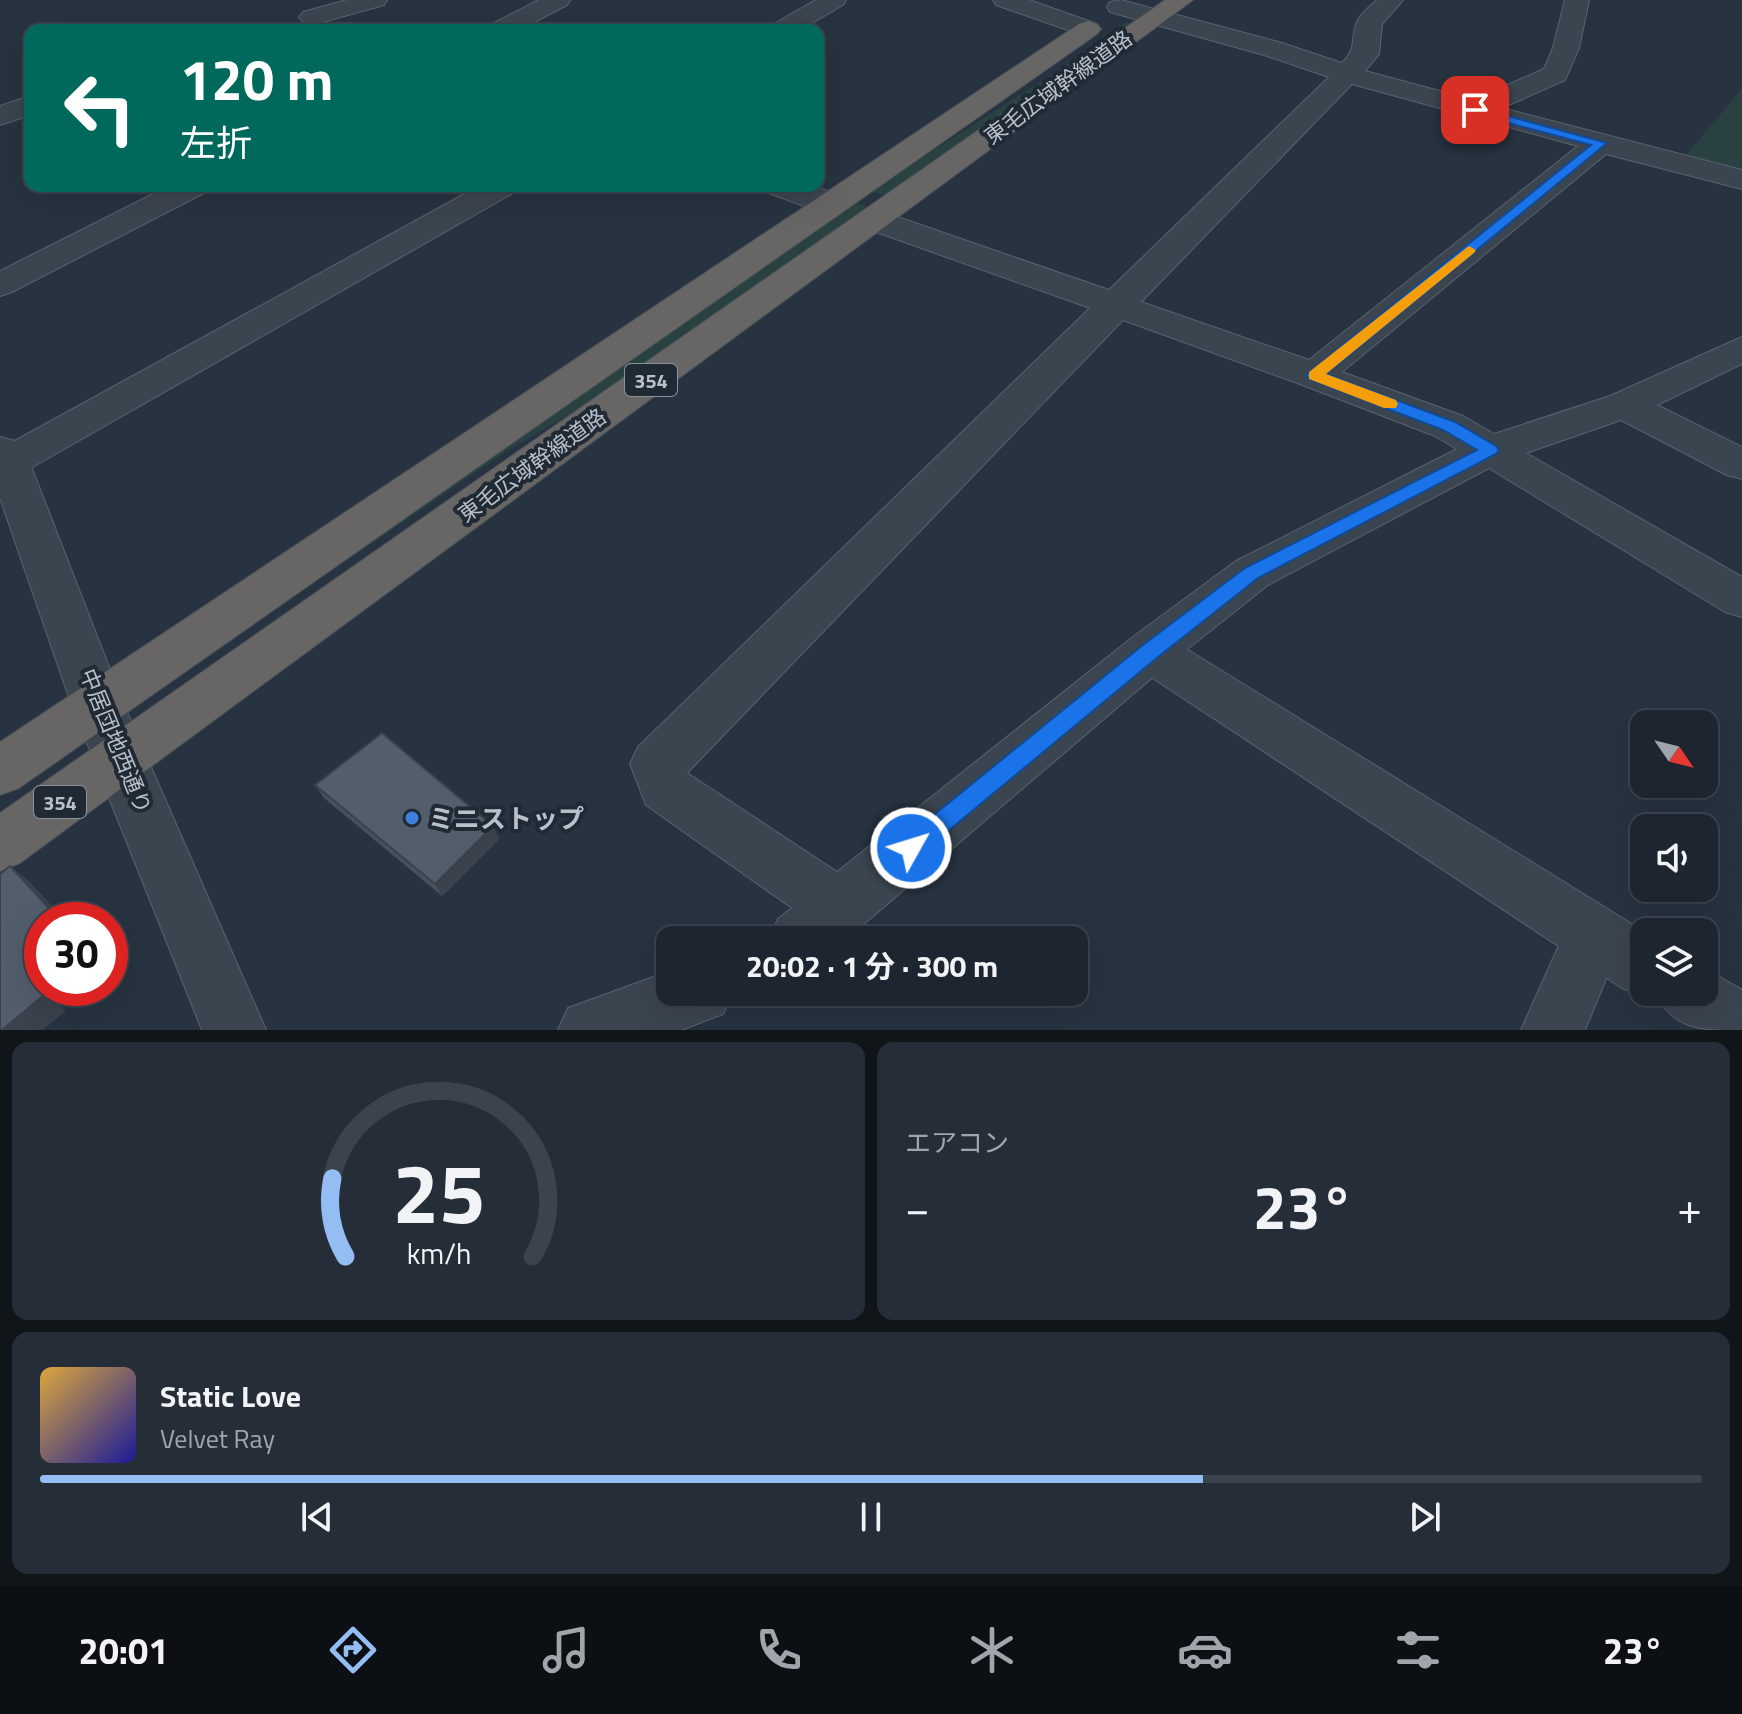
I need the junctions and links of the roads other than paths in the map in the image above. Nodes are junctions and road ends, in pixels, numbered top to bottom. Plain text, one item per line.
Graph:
1 (375, 0) edge
2 (558, 0) edge
3 (834, 0) edge
4 (1005, 0) edge
5 (1391, 0) edge
6 (1577, 0) edge
7 (1146, 6) edge
8 (318, 20) junction
9 (304, 24) edge
10 (329, 24) edge
11 (511, 24) edge
12 (792, 24) edge
13 (1088, 29) junction
14 (1347, 74) junction
15 (24, 107) edge
16 (1475, 110) junction
17 (0, 116) edge
18 (1601, 143) junction
19 (1742, 180) edge
20 (181, 192) edge
21 (491, 192) edge
22 (796, 192) edge
23 (831, 205) junction
24 (874, 220) junction
25 (0, 285) edge
26 (1112, 306) junction
27 (1742, 349) edge
28 (1314, 375) junction
29 (1624, 405) junction
30 (1490, 450) junction
31 (3, 459) edge
32 (1742, 465) edge
33 (1742, 599) edge
34 (1150, 651) junction
35 (97, 703) junction
36 (121, 760) junction
37 (0, 771) edge
38 (0, 845) edge
39 (839, 907) junction
40 (816, 926) edge
41 (1619, 951) edge
42 (660, 1006) edge
43 (1709, 1006) edge
44 (1742, 1026) edge
45 (234, 1030) edge
46 (590, 1030) edge
47 (1553, 1030) edge

1 - 8 street
2 - 11 street
3 - 12 street
4 - 13 street
5 - 14 street
6 - 16 street
7 - 13 highway, 東毛広域幹線道路 / 354
7 - 14 street
7 - 24 highway, 東毛広域幹線道路 / 354
8 - 9 street
8 - 10 street
13 - 23 highway, 東毛広域幹線道路 / 354
14 - 16 street
14 - 26 street
15 - 17 street
16 - 18 street
18 - 19 street
18 - 28 street
20 - 25 street
21 - 31 street
22 - 23 street
23 - 35 highway, 東毛広域幹線道路 / 354
24 - 26 street
24 - 36 highway, 東毛広域幹線道路 / 354
26 - 28 street
26 - 39 street
27 - 29 street
28 - 30 street
29 - 30 street
29 - 32 street
30 - 33 street
30 - 34 street
31 - 35 street, 中居団地西通り
34 - 39 street
34 - 41 street
35 - 36 street, 中居団地西通り
35 - 37 highway, 東毛広域幹線道路 / 354
36 - 38 highway, 東毛広域幹線道路 / 354
36 - 45 street, 中居団地西通り
39 - 40 street
41 - 47 street
42 - 46 street
43 - 44 street

